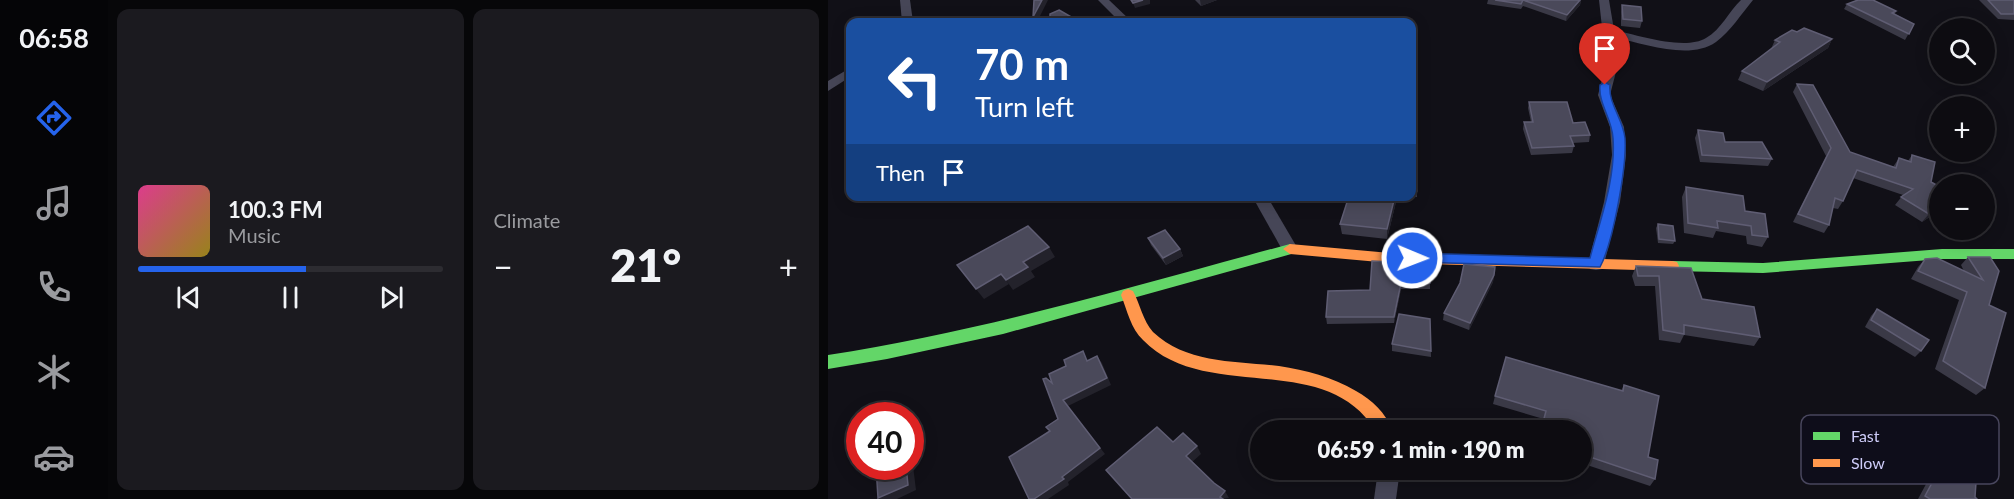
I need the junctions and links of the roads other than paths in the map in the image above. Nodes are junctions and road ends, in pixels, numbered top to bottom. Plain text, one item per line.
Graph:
1 (905, 0) edge
2 (1103, 0) edge
3 (1604, 0) edge
4 (1748, 0) edge
5 (907, 18) edge
6 (1122, 18) edge
7 (1609, 33) junction
8 (846, 75) edge
9 (828, 87) edge
10 (1262, 201) edge
11 (1290, 249) junction
12 (2014, 254) edge
13 (1596, 264) junction
14 (1128, 295) junction
15 (828, 362) edge
16 (1380, 420) edge
17 (1388, 480) edge
18 (1385, 499) edge

1 - 5 street
2 - 6 street
3 - 7 street
4 - 7 street
7 - 13 street
8 - 9 street
10 - 11 street
11 - 13 street
11 - 14 street
12 - 13 street
14 - 15 street
14 - 16 street
17 - 18 street

